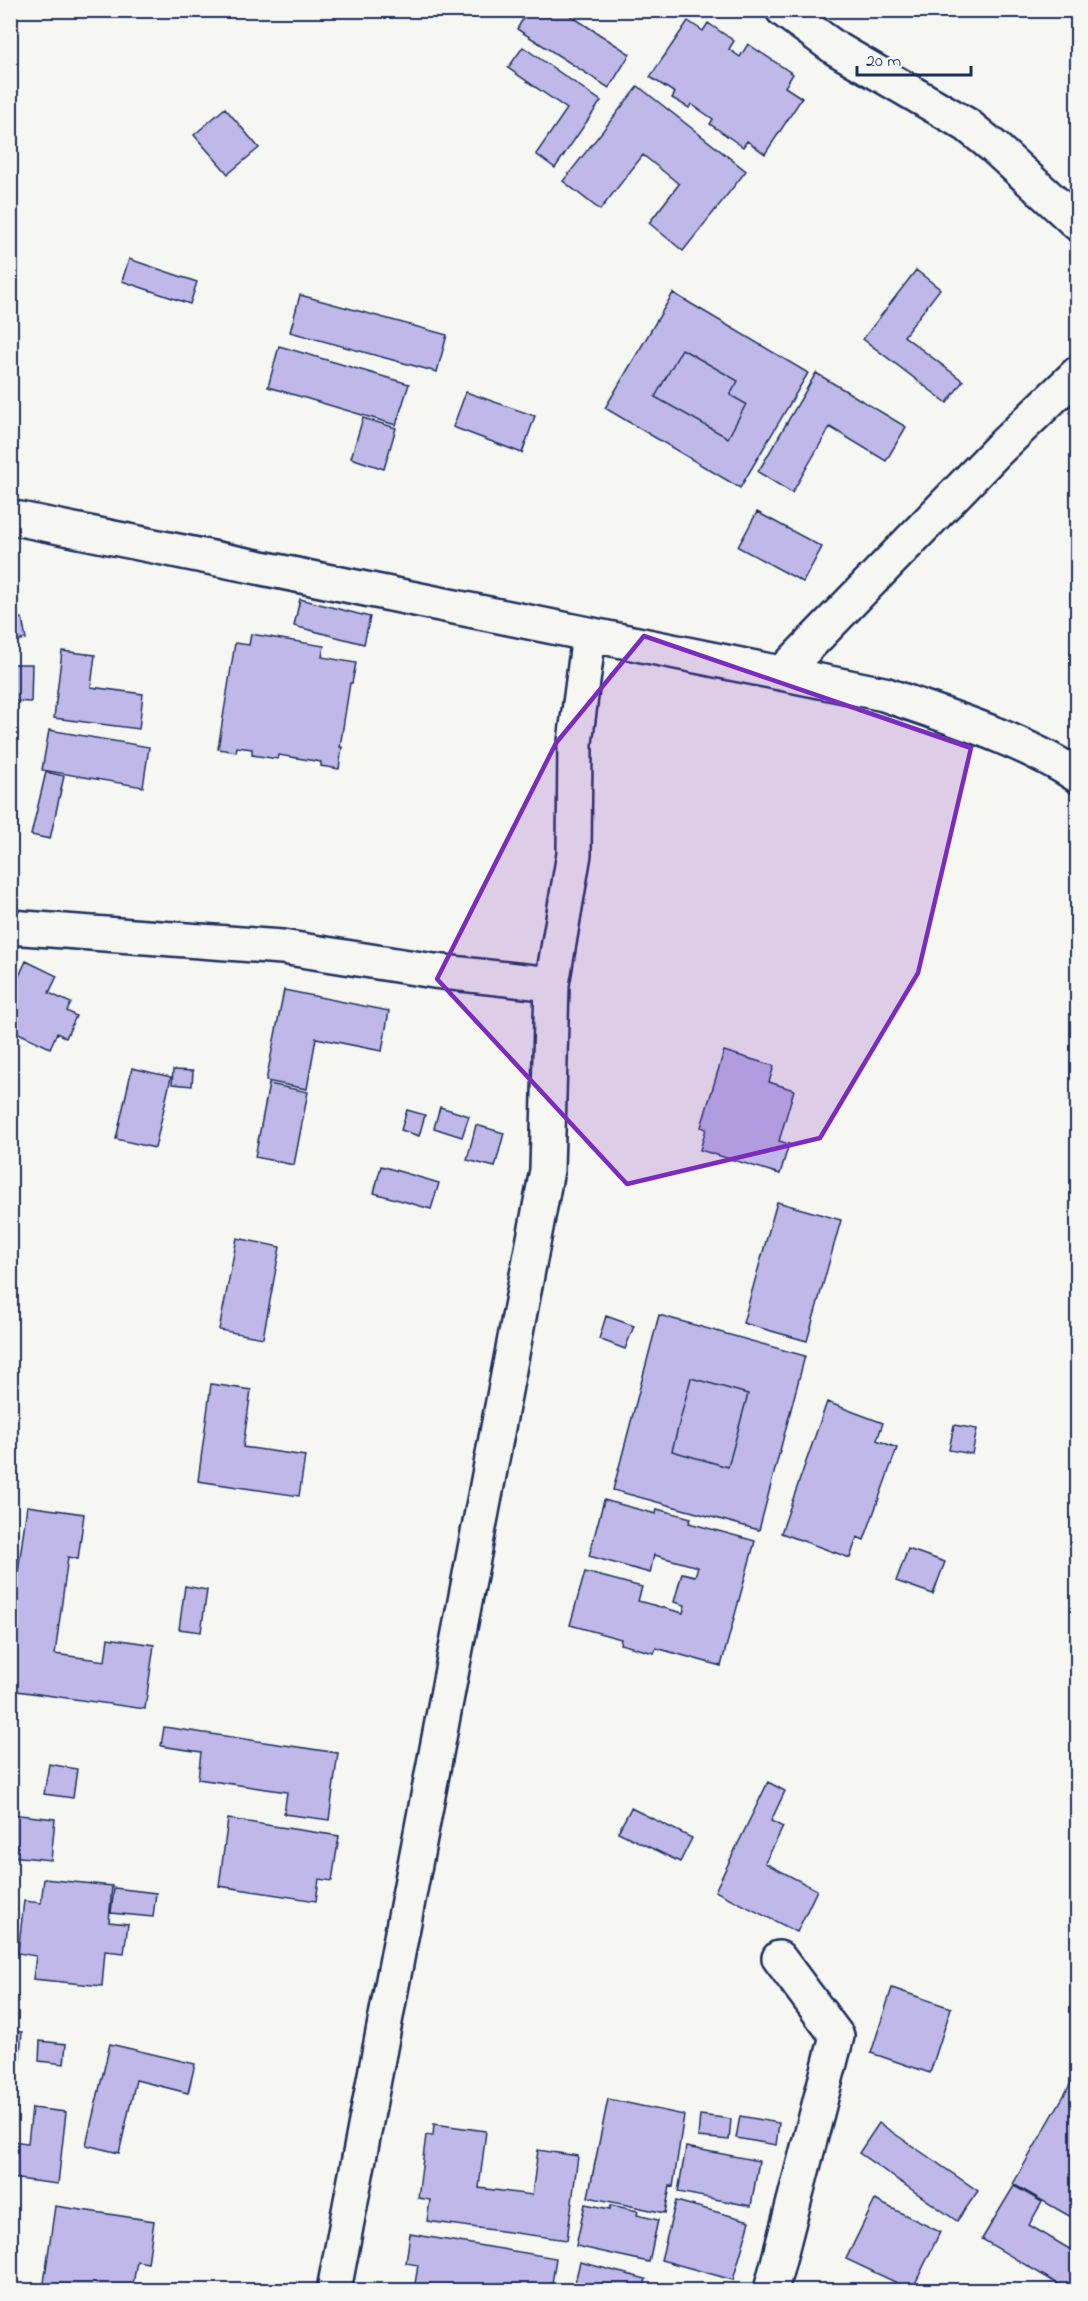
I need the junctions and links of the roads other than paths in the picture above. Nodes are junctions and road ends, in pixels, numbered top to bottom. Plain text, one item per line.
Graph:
1 (783, 10) edge
2 (1077, 224) edge
3 (1077, 372) edge
4 (10, 518) edge
5 (589, 635) junction
6 (782, 673) junction
7 (1077, 776) edge
8 (10, 927) edge
9 (552, 984) junction
10 (779, 1958) dead end
11 (334, 2290) edge
12 (771, 2290) edge

1 - 2 street
3 - 6 street
4 - 5 street
5 - 6 street
5 - 9 street
6 - 7 street
8 - 9 street
9 - 11 street
10 - 12 street

